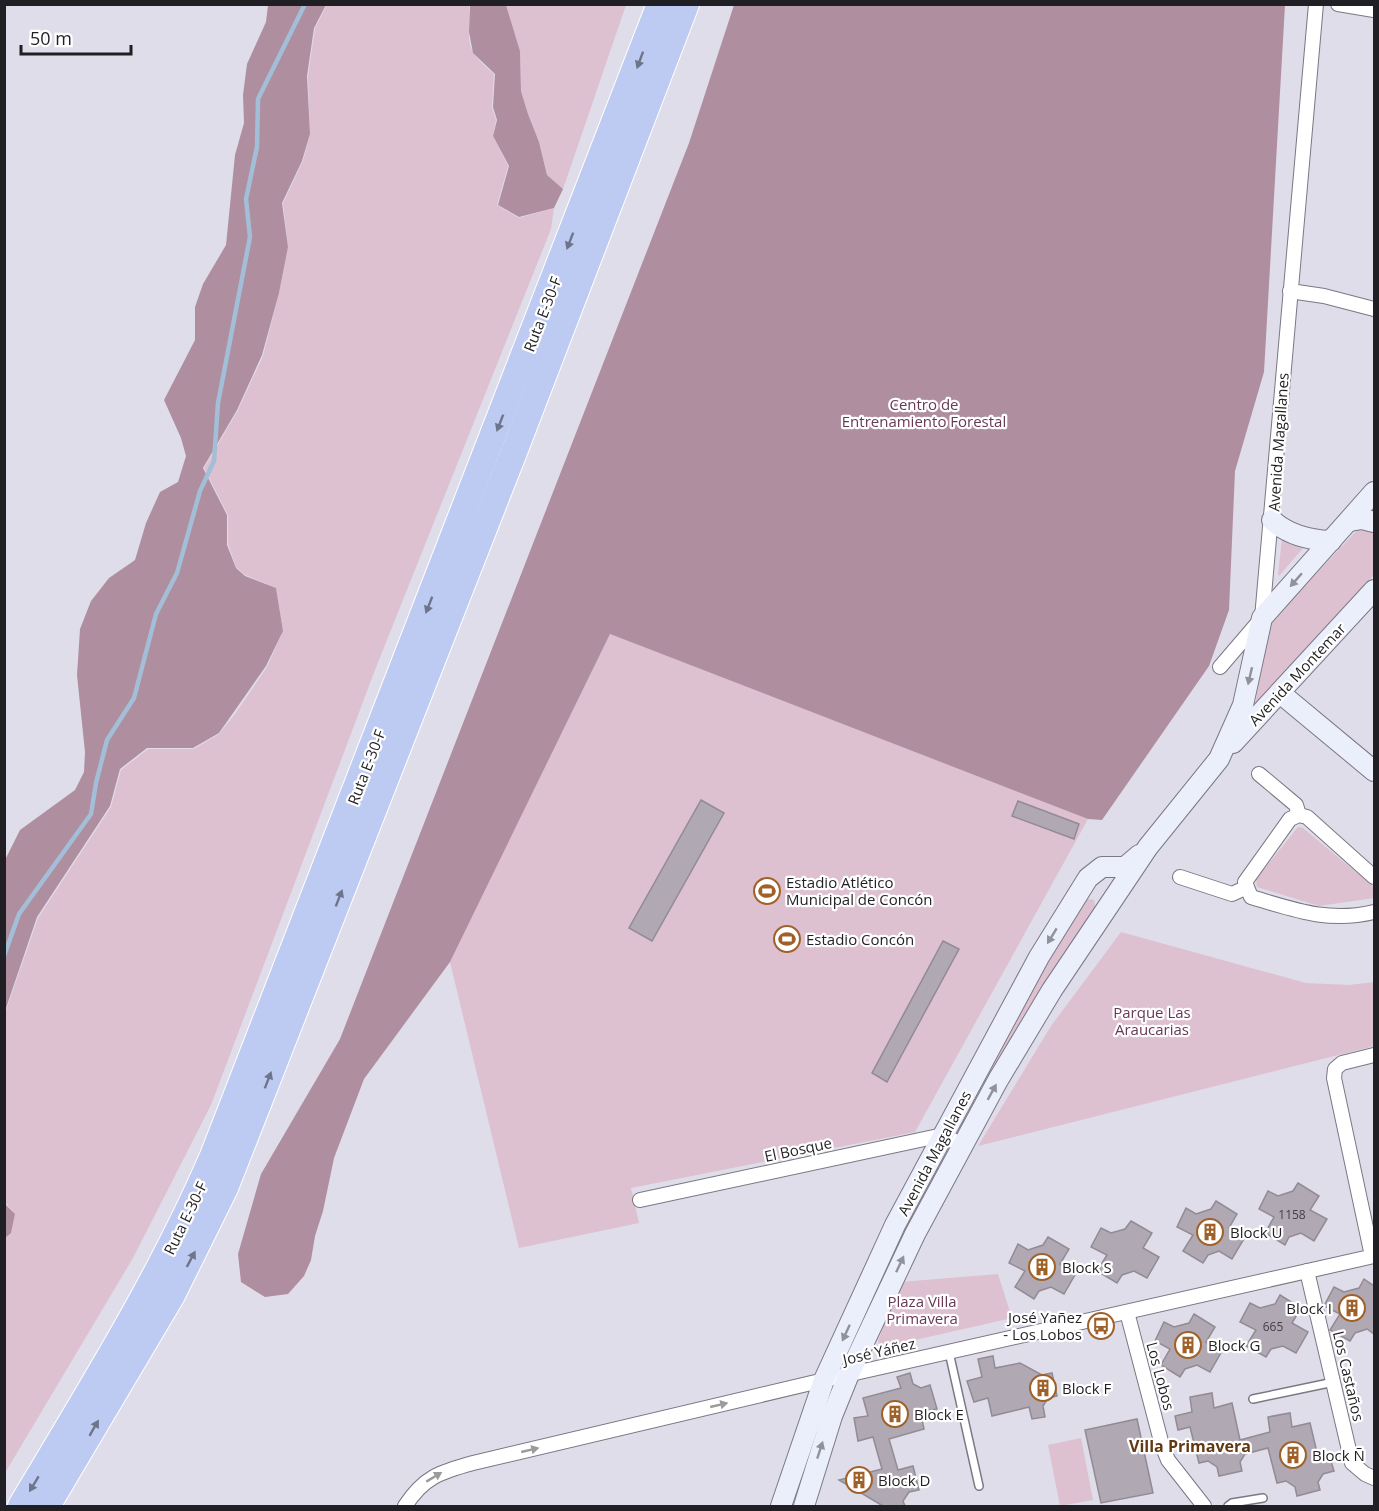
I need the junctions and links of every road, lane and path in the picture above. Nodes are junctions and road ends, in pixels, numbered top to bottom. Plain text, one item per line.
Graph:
1 (660, 4) edge
2 (686, 4) edge
3 (1316, 4) edge
4 (1338, 4) edge
5 (1374, 10) edge
6 (1290, 291) junction
7 (1374, 309) edge
8 (1374, 492) edge
9 (1272, 520) junction
10 (1350, 521) junction
11 (1374, 522) edge
12 (1330, 541) junction
13 (1374, 590) edge
14 (1262, 618) junction
15 (1220, 667) dead end
16 (1280, 693) junction
17 (1219, 759) junction
18 (1374, 771) edge
19 (1259, 774) dead end
20 (1299, 815) junction
21 (1148, 847) junction
22 (1374, 876) edge
23 (1180, 877) dead end
24 (1082, 886) junction
25 (1245, 888) junction
26 (1374, 912) edge
27 (1101, 916) junction
28 (1374, 1055) edge
29 (943, 1135) junction
30 (962, 1145) junction
31 (640, 1200) dead end
32 (1373, 1256) edge
33 (1307, 1271) junction
34 (1127, 1312) junction
35 (949, 1352) junction
36 (849, 1374) junction
37 (824, 1380) junction
38 (1334, 1382) junction
39 (1253, 1399) dead end
40 (1374, 1478) edge
41 (980, 1486) dead end
42 (1263, 1498) dead end
43 (21, 1506) edge
44 (47, 1506) edge
45 (405, 1506) edge
46 (782, 1506) edge
47 (804, 1506) edge
48 (1204, 1506) edge
49 (1228, 1506) edge

1 -> 43 highway, Ruta E-30-F
44 -> 2 highway, Ruta E-30-F
3 - 6 street, Avenida Magallanes
4 - 5 street
6 - 7 street
6 - 9 street, Avenida Magallanes
8 - 10 main road
9 - 12 main road
9 - 14 street, Avenida Magallanes
10 - 11 main road
10 - 12 main road
12 -> 14 main road
13 - 16 main road, Avenida Montemar
14 - 15 street
14 -> 17 main road, Avenida Magallanes
16 - 17 main road, Avenida Montemar
16 - 18 main road
17 - 21 main road, Avenida Magallanes
19 - 20 street
20 - 22 street
20 - 25 street
21 - 24 main road, Avenida Magallanes
21 - 27 main road, Avenida Magallanes
23 - 25 street
24 - 27 main road
24 -> 29 main road, Avenida Magallanes
25 - 26 street
30 -> 27 main road, Avenida Magallanes
28 - 32 street
29 - 30 street
29 - 31 street, El Bosque
29 -> 37 main road, Avenida Magallanes
36 -> 30 main road, Avenida Magallanes
32 - 33 street, José Yáñez
33 - 34 street, José Yáñez
33 - 38 street, Los Castaños
34 - 35 street, José Yáñez
34 - 48 street, Los Lobos
35 - 36 street, José Yáñez
35 - 41 lane
36 - 37 street, José Yáñez
47 -> 36 main road, Avenida Magallanes
45 -> 37 street, José Yáñez
37 - 46 main road, Avenida Magallanes
38 - 39 lane
38 - 40 street, Los Castaños
42 - 49 lane

